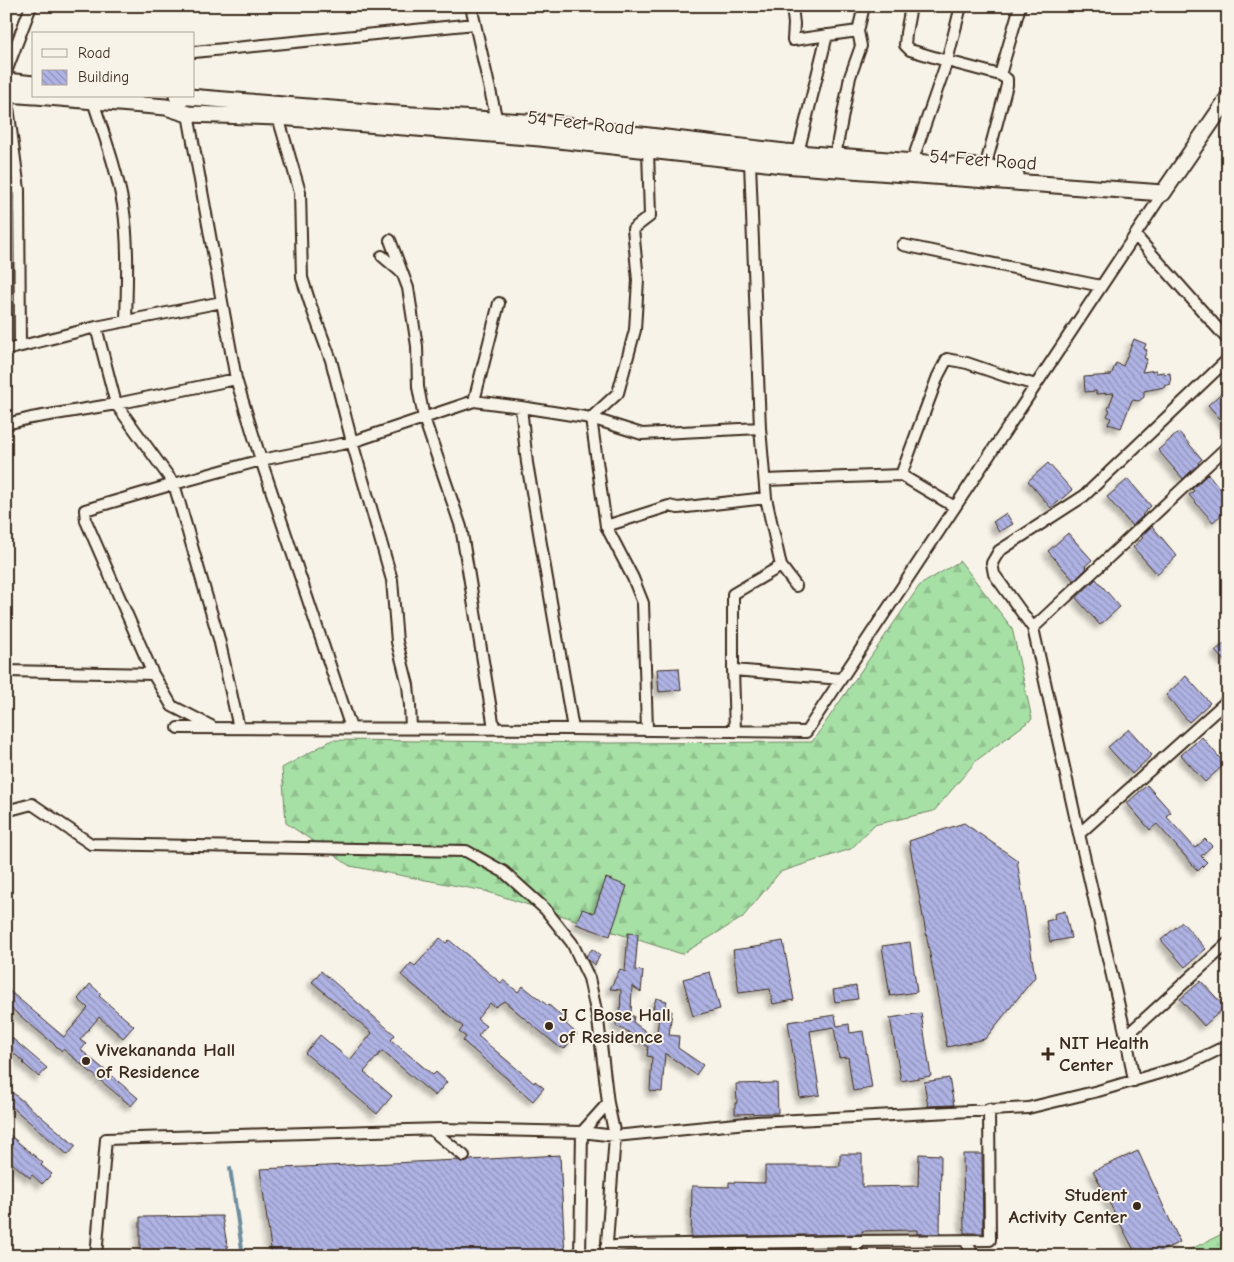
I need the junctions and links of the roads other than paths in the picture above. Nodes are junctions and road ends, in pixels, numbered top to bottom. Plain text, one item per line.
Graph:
1 (31, 6) edge
2 (471, 6) edge
3 (792, 6) edge
4 (864, 6) edge
5 (911, 6) edge
6 (961, 6) edge
7 (1020, 6) edge
8 (475, 24) junction
9 (858, 31) junction
10 (827, 36) junction
11 (195, 52) edge
12 (948, 61) junction
13 (6, 72) edge
14 (1000, 75) junction
15 (6, 81) edge
16 (32, 84) edge
17 (6, 93) edge
18 (32, 96) edge
19 (58, 98) edge
20 (195, 98) edge
21 (1228, 98) edge
22 (92, 101) junction
23 (188, 114) junction
24 (278, 117) junction
25 (495, 128) junction
26 (648, 150) junction
27 (798, 153) junction
28 (835, 156) junction
29 (750, 162) junction
30 (912, 162) junction
31 (985, 168) junction
32 (1052, 185) junction
33 (1163, 193) junction
34 (1135, 235) junction
35 (390, 240) dead end
36 (903, 245) dead end
37 (382, 256) dead end
38 (403, 274) junction
39 (1102, 286) junction
40 (222, 302) junction
41 (499, 303) dead end
42 (126, 321) junction
43 (96, 327) junction
44 (1228, 340) edge
45 (20, 346) junction
46 (6, 350) edge
47 (1228, 358) edge
48 (236, 378) junction
49 (1036, 385) junction
50 (474, 402) junction
51 (116, 404) junction
52 (521, 407) junction
53 (424, 418) junction
54 (591, 418) junction
55 (6, 424) edge
56 (760, 428) junction
57 (352, 442) junction
58 (1228, 446) edge
59 (260, 460) junction
60 (900, 475) junction
61 (765, 480) junction
62 (174, 484) junction
63 (766, 498) junction
64 (955, 507) junction
65 (606, 526) junction
66 (781, 566) junction
67 (796, 586) dead end
68 (1033, 628) junction
69 (733, 670) junction
70 (6, 671) edge
71 (153, 674) junction
72 (842, 679) junction
73 (1228, 700) edge
74 (178, 728) dead end
75 (215, 728) junction
76 (239, 728) junction
77 (351, 728) junction
78 (411, 728) junction
79 (494, 728) junction
80 (572, 729) junction
81 (647, 730) junction
82 (735, 731) junction
83 (6, 811) edge
84 (1079, 834) junction
85 (1228, 943) edge
86 (1126, 1036) junction
87 (1228, 1045) edge
88 (1134, 1081) junction
89 (608, 1103) junction
90 (988, 1109) junction
91 (432, 1130) junction
92 (582, 1132) junction
93 (615, 1136) junction
94 (464, 1156) dead end
95 (965, 1240) junction
96 (858, 1242) junction
97 (606, 1251) edge
98 (96, 1256) edge
99 (580, 1256) edge
100 (855, 1256) edge
101 (974, 1256) edge

1 - 13 street
2 - 8 street
3 - 10 street
4 - 9 street
5 - 12 street
6 - 12 street
7 - 14 street
8 - 11 street
8 - 25 street
9 - 10 street
9 - 28 street
10 - 27 street
12 - 14 street
12 - 30 street
14 - 31 street
15 - 16 street
17 - 18 street, 54 Feet Road
17 - 45 street
19 - 22 street, 54 Feet Road
20 - 25 street, 54 Feet Road
21 - 33 street
22 - 23 street, 54 Feet Road
22 - 42 street
23 - 24 street, 54 Feet Road
23 - 40 street
24 - 25 street, 54 Feet Road
24 - 57 street
25 - 26 street, 54 Feet Road
25 - 27 street, 54 Feet Road
26 - 29 street, 54 Feet Road
26 - 54 street
27 - 28 street, 54 Feet Road
28 - 30 street, 54 Feet Road
29 - 32 street, 54 Feet Road
29 - 56 street
30 - 31 street, 54 Feet Road
31 - 32 street, 54 Feet Road
32 - 33 street
33 - 34 street
34 - 39 street
34 - 44 street
35 - 38 street
36 - 39 street
37 - 38 street
38 - 53 street
39 - 49 street
40 - 42 street
40 - 48 street
41 - 50 street
42 - 43 street
43 - 45 street
43 - 51 street
45 - 46 street
47 - 68 street
48 - 51 street
48 - 59 street
49 - 60 street
49 - 64 street
50 - 52 street
50 - 53 street
51 - 55 street
51 - 62 street
52 - 54 street
52 - 80 street
53 - 57 street
53 - 79 street
54 - 56 street
54 - 65 street
56 - 61 street
57 - 59 street
57 - 78 street
58 - 68 street
59 - 62 street
59 - 77 street
60 - 61 street
60 - 64 street
61 - 63 street
62 - 71 street
62 - 76 street
63 - 65 street
63 - 66 street
64 - 72 street
65 - 81 street
66 - 67 street
66 - 69 street
68 - 84 street
69 - 72 street
69 - 82 street
70 - 71 street
71 - 75 street
72 - 82 street
73 - 84 street
74 - 75 street
75 - 76 street
76 - 77 street
77 - 78 street
78 - 79 street
79 - 80 street
80 - 81 street
81 - 82 street
83 - 89 street
84 - 86 street
85 - 86 street
86 - 88 street
87 - 88 street
88 - 90 street
89 - 92 street
89 - 93 street
90 - 93 street
90 - 95 street
91 - 92 street
91 - 94 street
91 - 98 street
92 - 93 street
92 - 99 street
93 - 97 street
95 - 96 street
95 - 101 street
96 - 97 street
96 - 100 street

